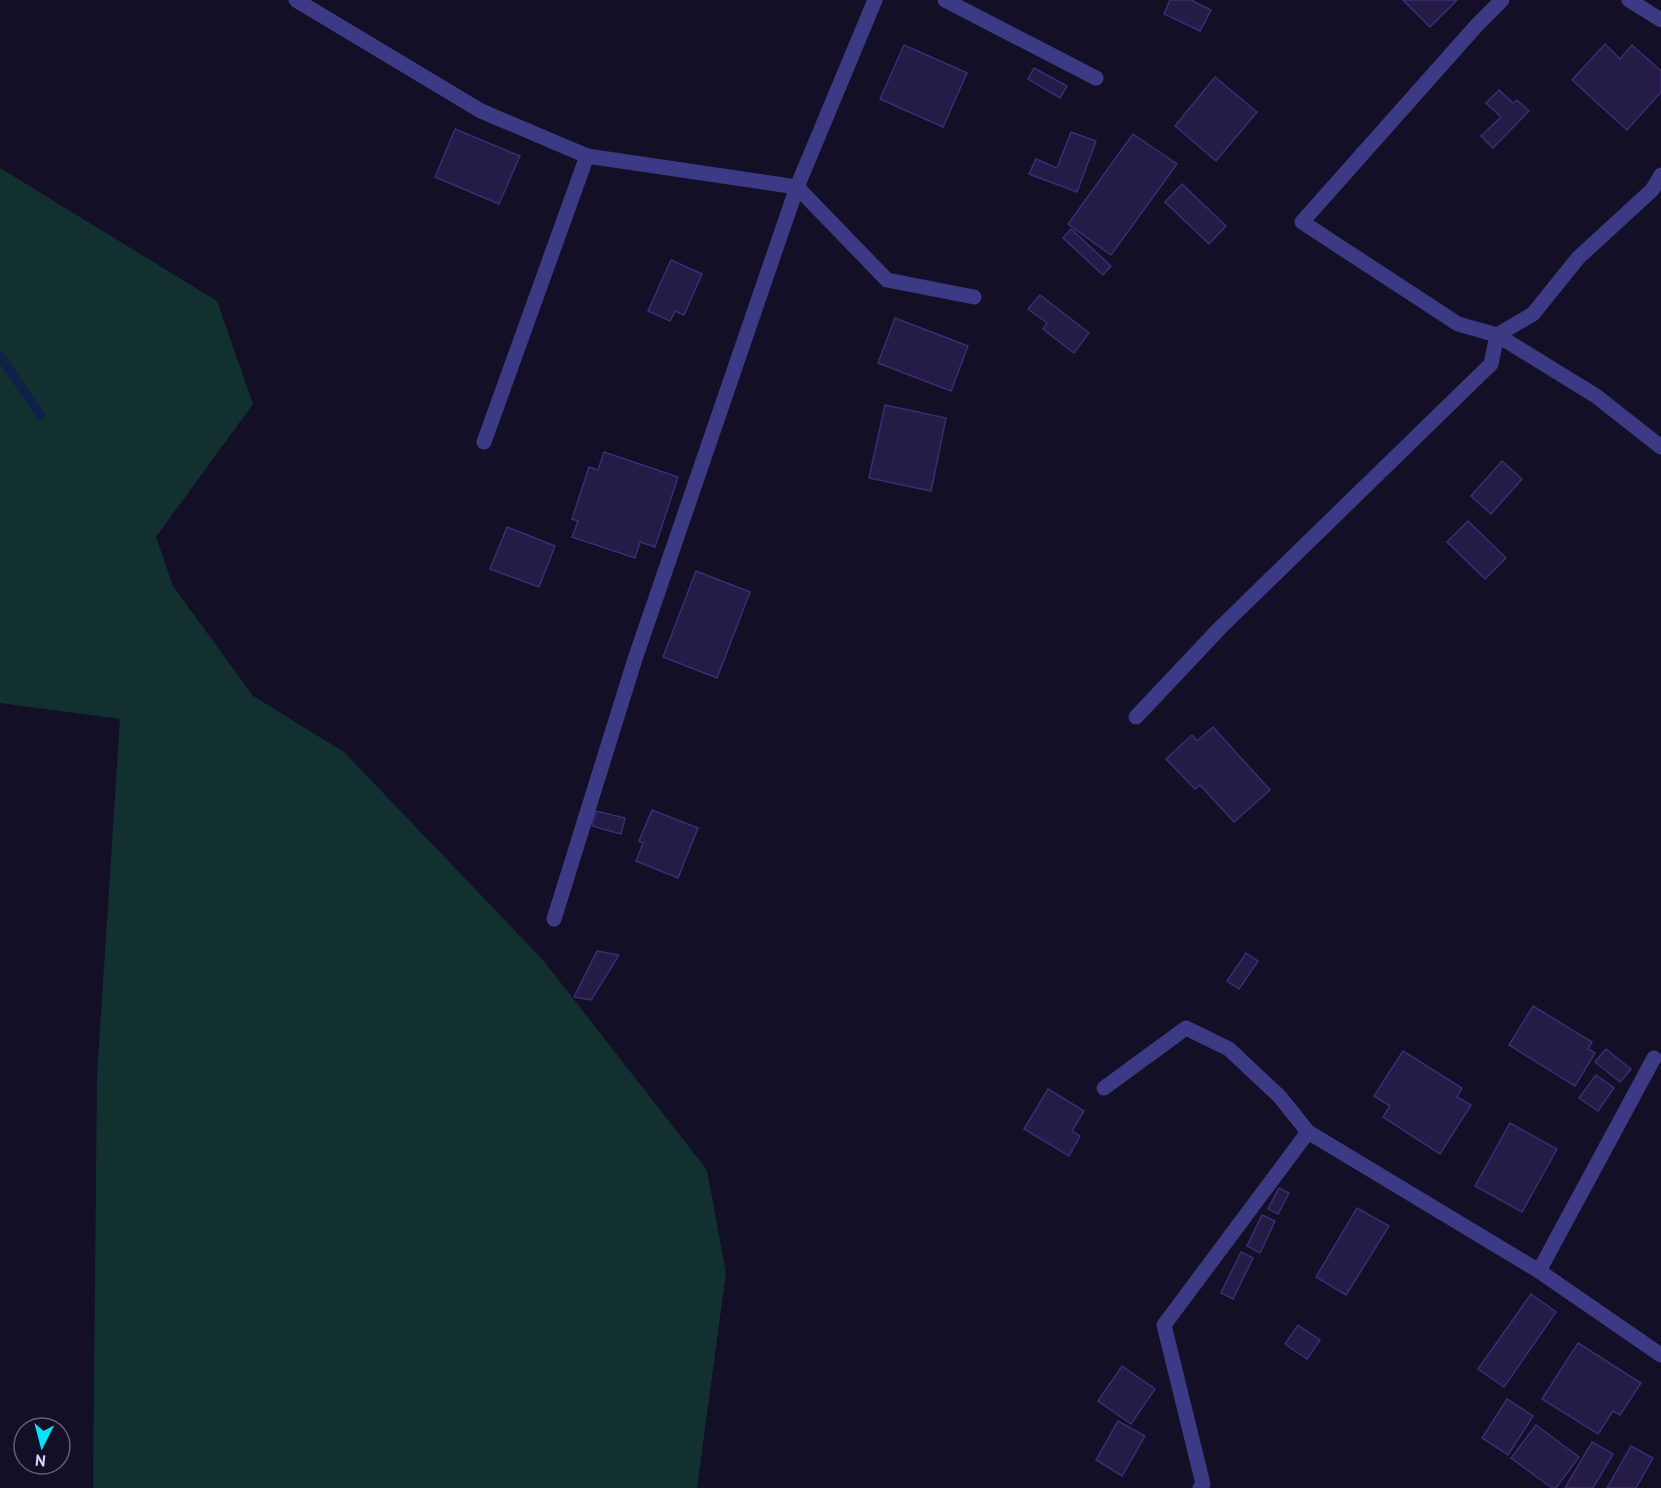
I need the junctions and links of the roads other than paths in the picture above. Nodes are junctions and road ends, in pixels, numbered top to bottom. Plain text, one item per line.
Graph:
1 (296, 0) edge
2 (875, 0) edge
3 (945, 0) edge
4 (1502, 0) edge
5 (1629, 0) edge
6 (1661, 21) edge
7 (1096, 78) dead end
8 (587, 156) junction
9 (1661, 175) edge
10 (797, 187) junction
11 (974, 297) dead end
12 (1497, 335) junction
13 (484, 442) dead end
14 (1661, 447) edge
15 (1136, 717) dead end
16 (554, 919) dead end
17 (1654, 1058) dead end
18 (1104, 1088) dead end
19 (1308, 1132) junction
20 (1539, 1271) junction
21 (1661, 1355) edge
22 (1200, 1488) edge

1 - 8 street
2 - 10 street
3 - 7 street
4 - 12 street
5 - 6 street
8 - 10 street
8 - 13 street
9 - 12 street
10 - 11 street
10 - 16 street
12 - 14 street
12 - 15 street
17 - 20 street
18 - 19 street
19 - 20 street
19 - 22 street
20 - 21 street

